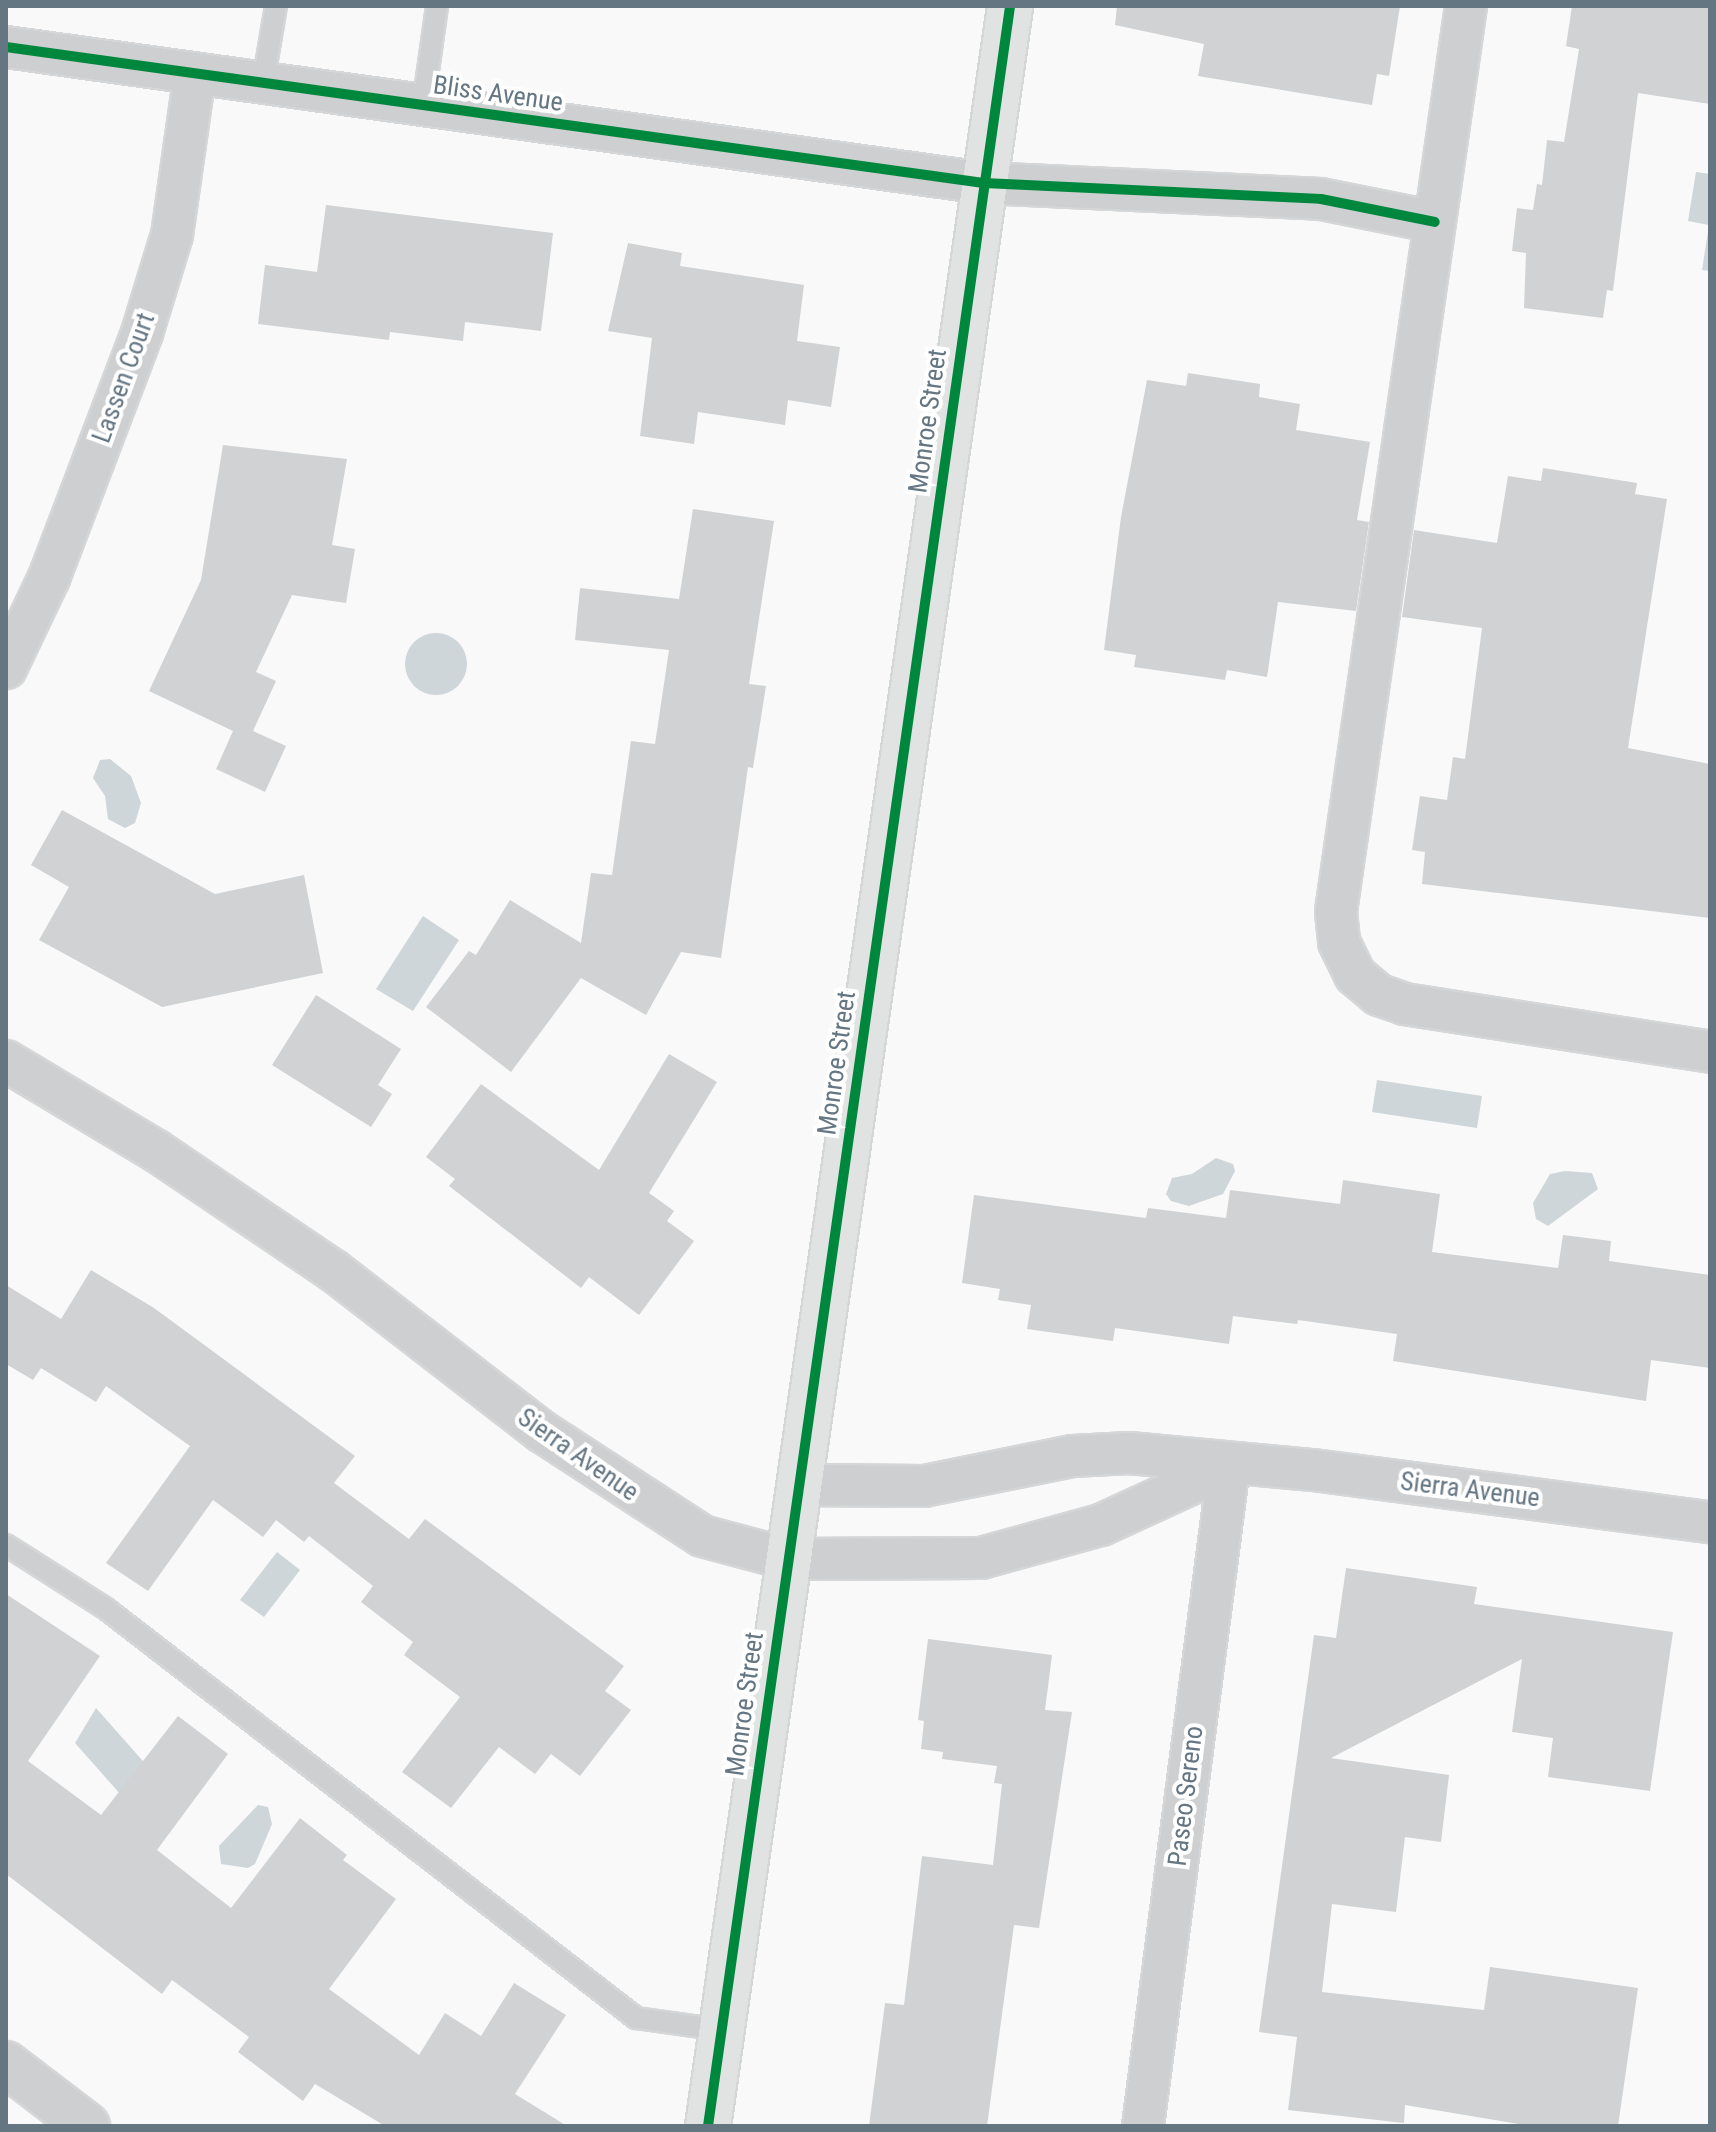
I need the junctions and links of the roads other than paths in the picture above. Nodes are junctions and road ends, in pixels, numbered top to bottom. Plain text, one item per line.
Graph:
1 (276, 6) edge
2 (437, 6) edge
3 (1010, 6) edge
4 (1466, 6) edge
5 (6, 47) edge
6 (195, 74) junction
7 (263, 83) junction
8 (423, 106) junction
9 (984, 183) junction
10 (1435, 222) junction
11 (6, 668) edge
12 (1710, 1052) edge
13 (6, 1061) edge
14 (1229, 1466) junction
15 (799, 1485) junction
16 (1710, 1522) edge
17 (6, 1545) edge
18 (788, 1559) junction
19 (722, 2030) junction
20 (6, 2064) edge
21 (87, 2126) edge
22 (708, 2126) edge
23 (1143, 2126) edge

1 - 7 lane
2 - 8 lane
3 - 9 main road, Monroe Street
4 - 10 street
5 - 6 street, Bliss Avenue
6 - 7 street, Bliss Avenue
6 - 11 street, Lassen Court
7 - 8 street, Bliss Avenue
8 - 9 street, Bliss Avenue
9 - 10 street, Bliss Avenue
9 - 15 main road, Monroe Street
10 - 12 street
13 - 18 street, Sierra Avenue
14 - 15 street, Sierra Avenue
14 - 16 street, Sierra Avenue
14 - 18 street, Sierra Avenue
14 - 23 street, Paseo Sereno
15 - 18 main road, Monroe Street
17 - 19 lane
18 - 19 main road, Monroe Street
19 - 22 main road, Monroe Street
20 - 21 street

